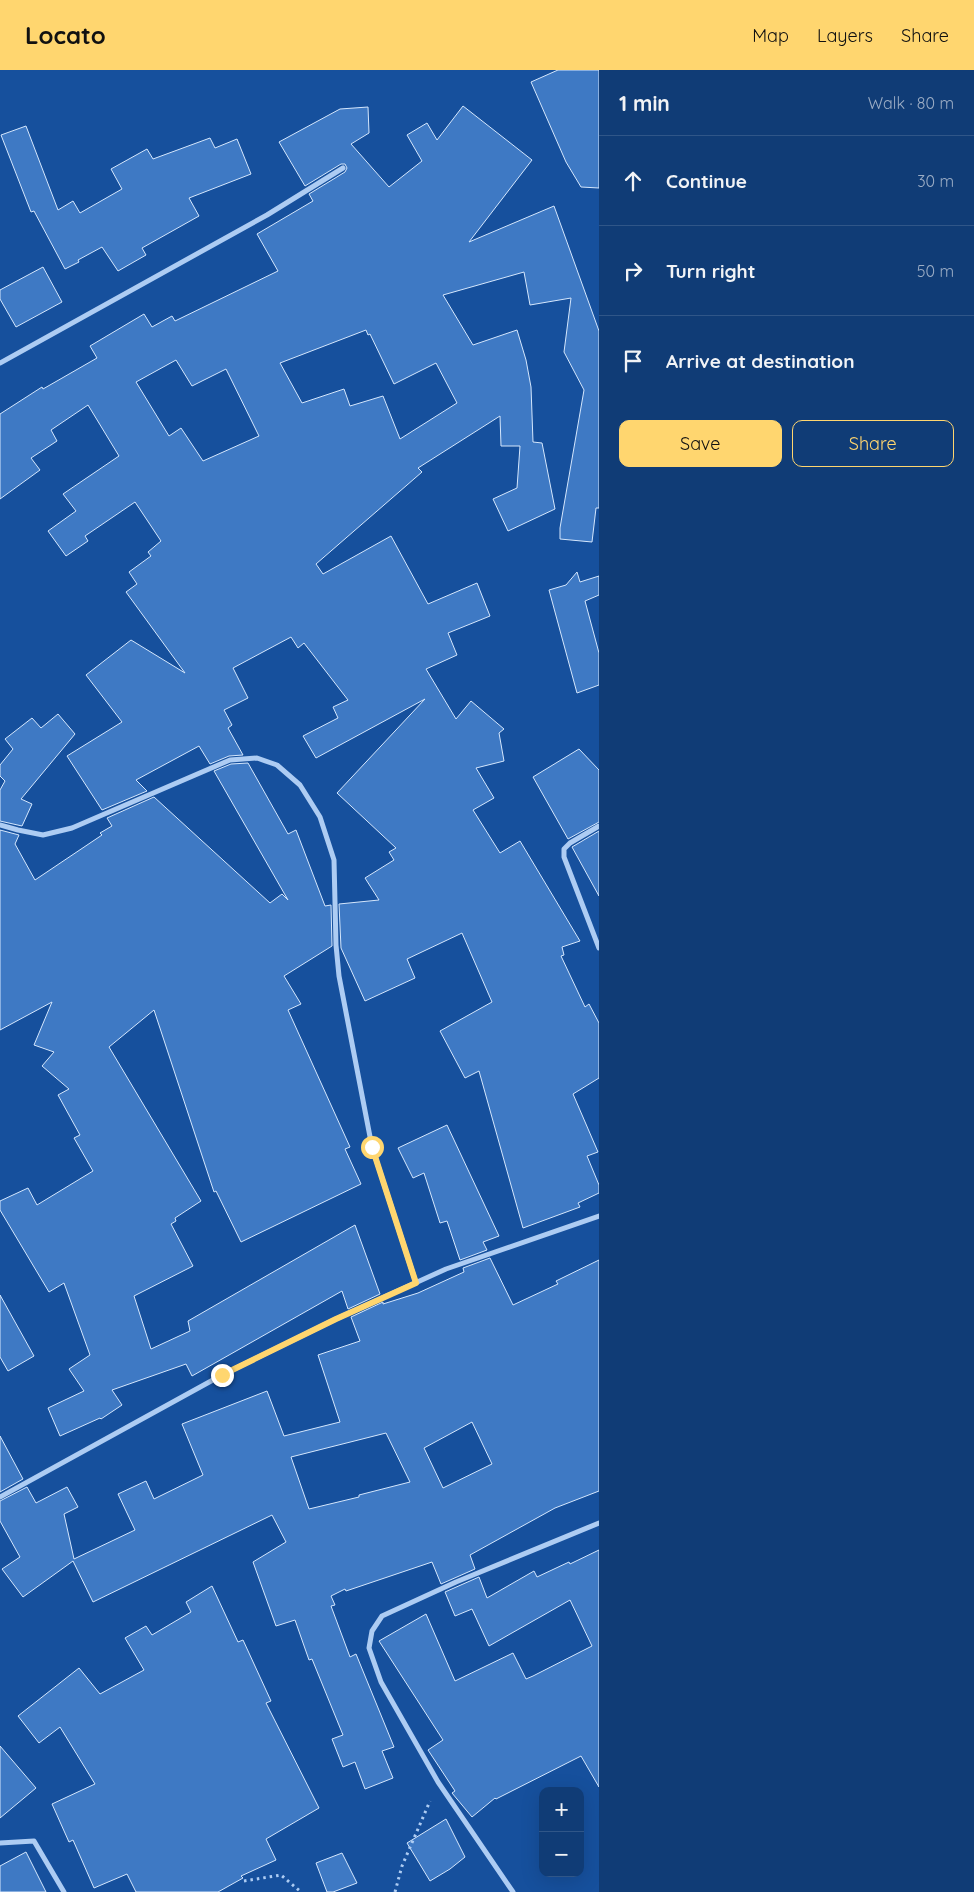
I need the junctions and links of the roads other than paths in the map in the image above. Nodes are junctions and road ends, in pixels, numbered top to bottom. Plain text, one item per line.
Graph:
1 (344, 168) dead end
2 (0, 363) edge
3 (0, 825) edge
4 (599, 826) edge
5 (599, 948) edge
6 (599, 1216) edge
7 (416, 1283) junction
8 (0, 1497) edge
9 (599, 1523) edge
10 (0, 1842) edge
11 (64, 1892) edge
12 (513, 1892) edge

1 - 2 street
3 - 7 street
4 - 5 street
6 - 7 street
7 - 8 street
9 - 12 street
10 - 11 street

